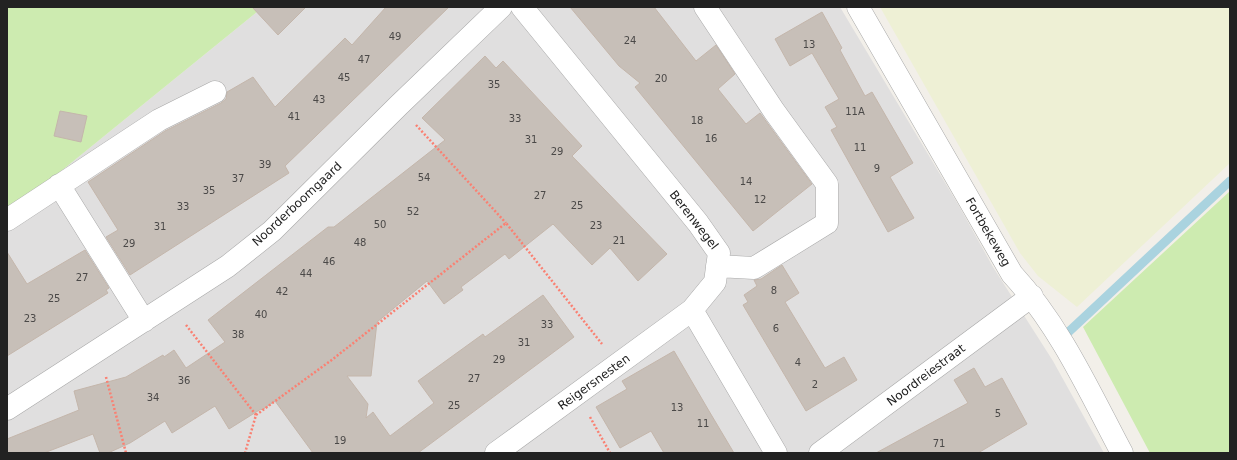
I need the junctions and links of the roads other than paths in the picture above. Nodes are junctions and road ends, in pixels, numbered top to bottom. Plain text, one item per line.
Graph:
1 (501, 7) edge
2 (522, 7) edge
3 (705, 7) edge
4 (858, 7) edge
5 (216, 92) dead end
6 (59, 185) junction
7 (7, 220) edge
8 (717, 266) junction
9 (1032, 296) junction
10 (692, 310) junction
11 (144, 321) junction
12 (7, 409) edge
13 (496, 453) edge
14 (776, 453) edge
15 (820, 453) edge
16 (1122, 453) edge

1 - 11 street, Noorderboomgaard
2 - 8 street, Berenwegel
3 - 8 street
4 - 9 street, Fortbekeweg
5 - 6 street
6 - 7 street
6 - 11 street
8 - 10 street, Berenwegel
9 - 15 street, Noordreiestraat
9 - 16 street, Fortbekeweg
10 - 13 street, Reigersnesten
10 - 14 street
11 - 12 street, Noorderboomgaard

